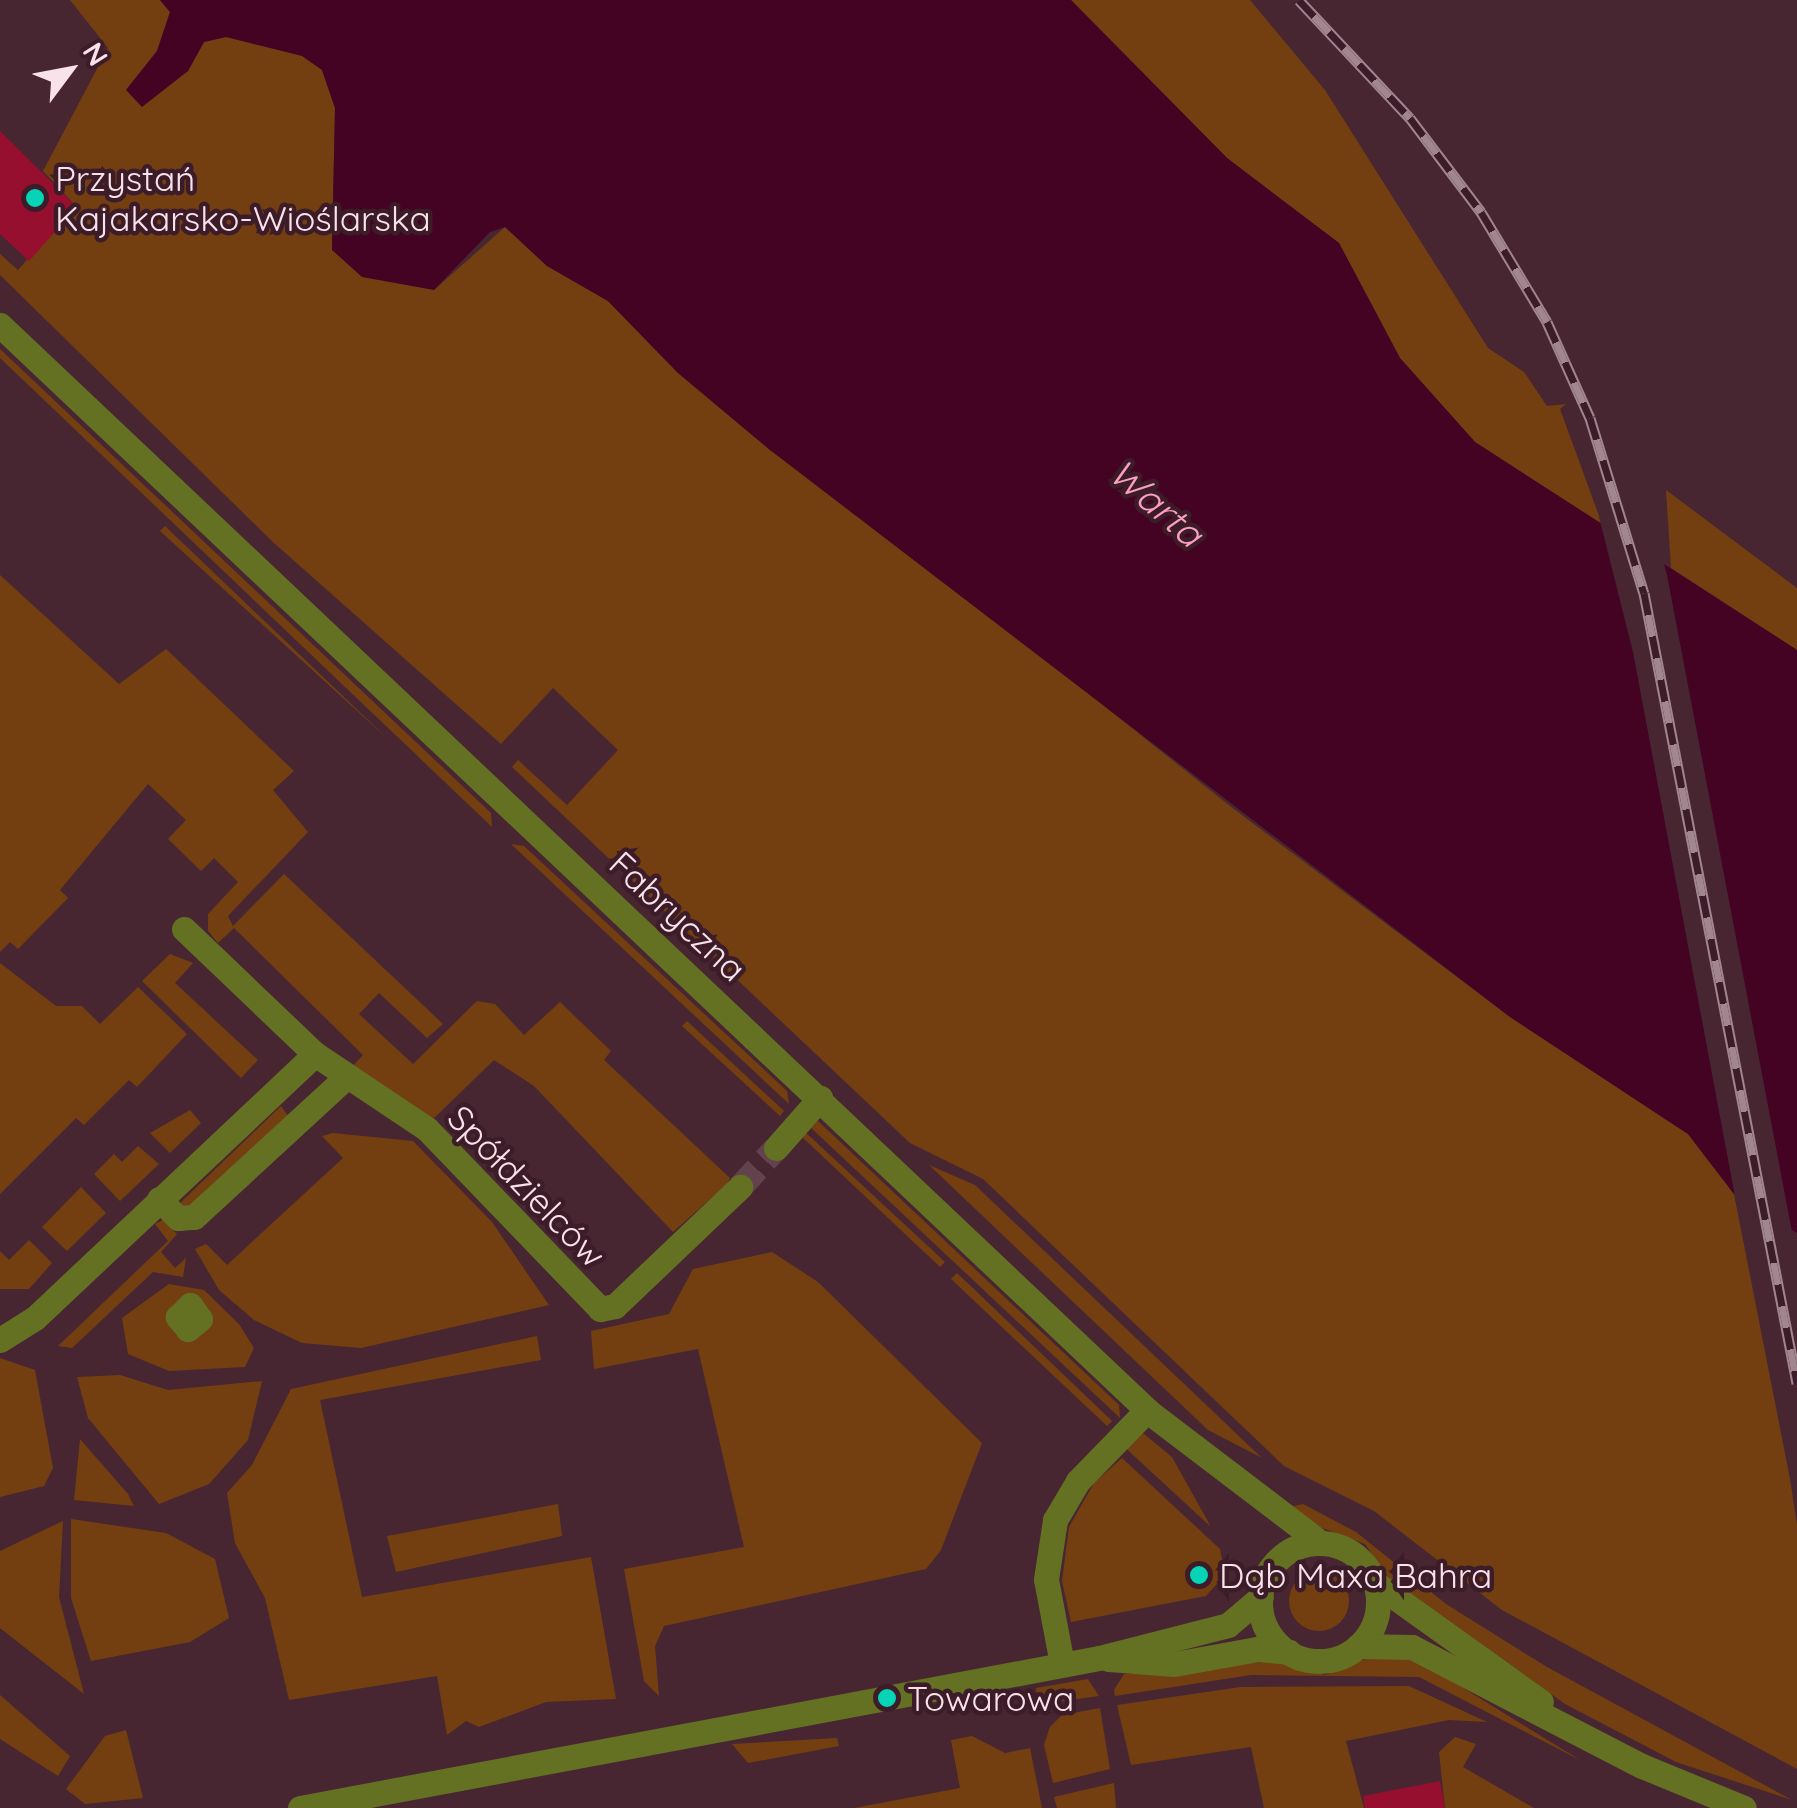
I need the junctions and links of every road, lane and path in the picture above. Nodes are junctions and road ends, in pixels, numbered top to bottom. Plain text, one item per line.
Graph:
1 (0, 325) edge
2 (184, 929) dead end
3 (315, 1054) junction
4 (344, 1079) junction
5 (820, 1098) junction
6 (776, 1148) tunnel mouth
7 (740, 1188) tunnel mouth
8 (159, 1199) junction
9 (0, 1340) edge
10 (1147, 1410) junction
11 (1321, 1543) junction
12 (1375, 1584) junction
13 (1260, 1597) junction
14 (1358, 1646) junction
15 (1288, 1652) junction
16 (1100, 1658) junction
17 (1062, 1664) junction
18 (1568, 1725) junction
19 (300, 1808) edge
20 (1744, 1808) edge

1 - 5 street, Fabryczna
2 - 3 street, Spółdzielców
3 - 4 street, Spółdzielców
3 - 8 street
4 - 7 street, Spółdzielców
4 - 8 street
5 - 6 street
5 - 10 street, Fabryczna
8 - 9 street
10 - 11 street, Fabryczna
10 - 17 street
11 - 12 street
11 - 13 street
12 - 14 street
12 - 18 street
13 - 15 street
13 - 16 street
14 - 15 street
14 - 18 street
15 - 16 street
16 - 17 street
17 - 19 street
18 - 20 street

